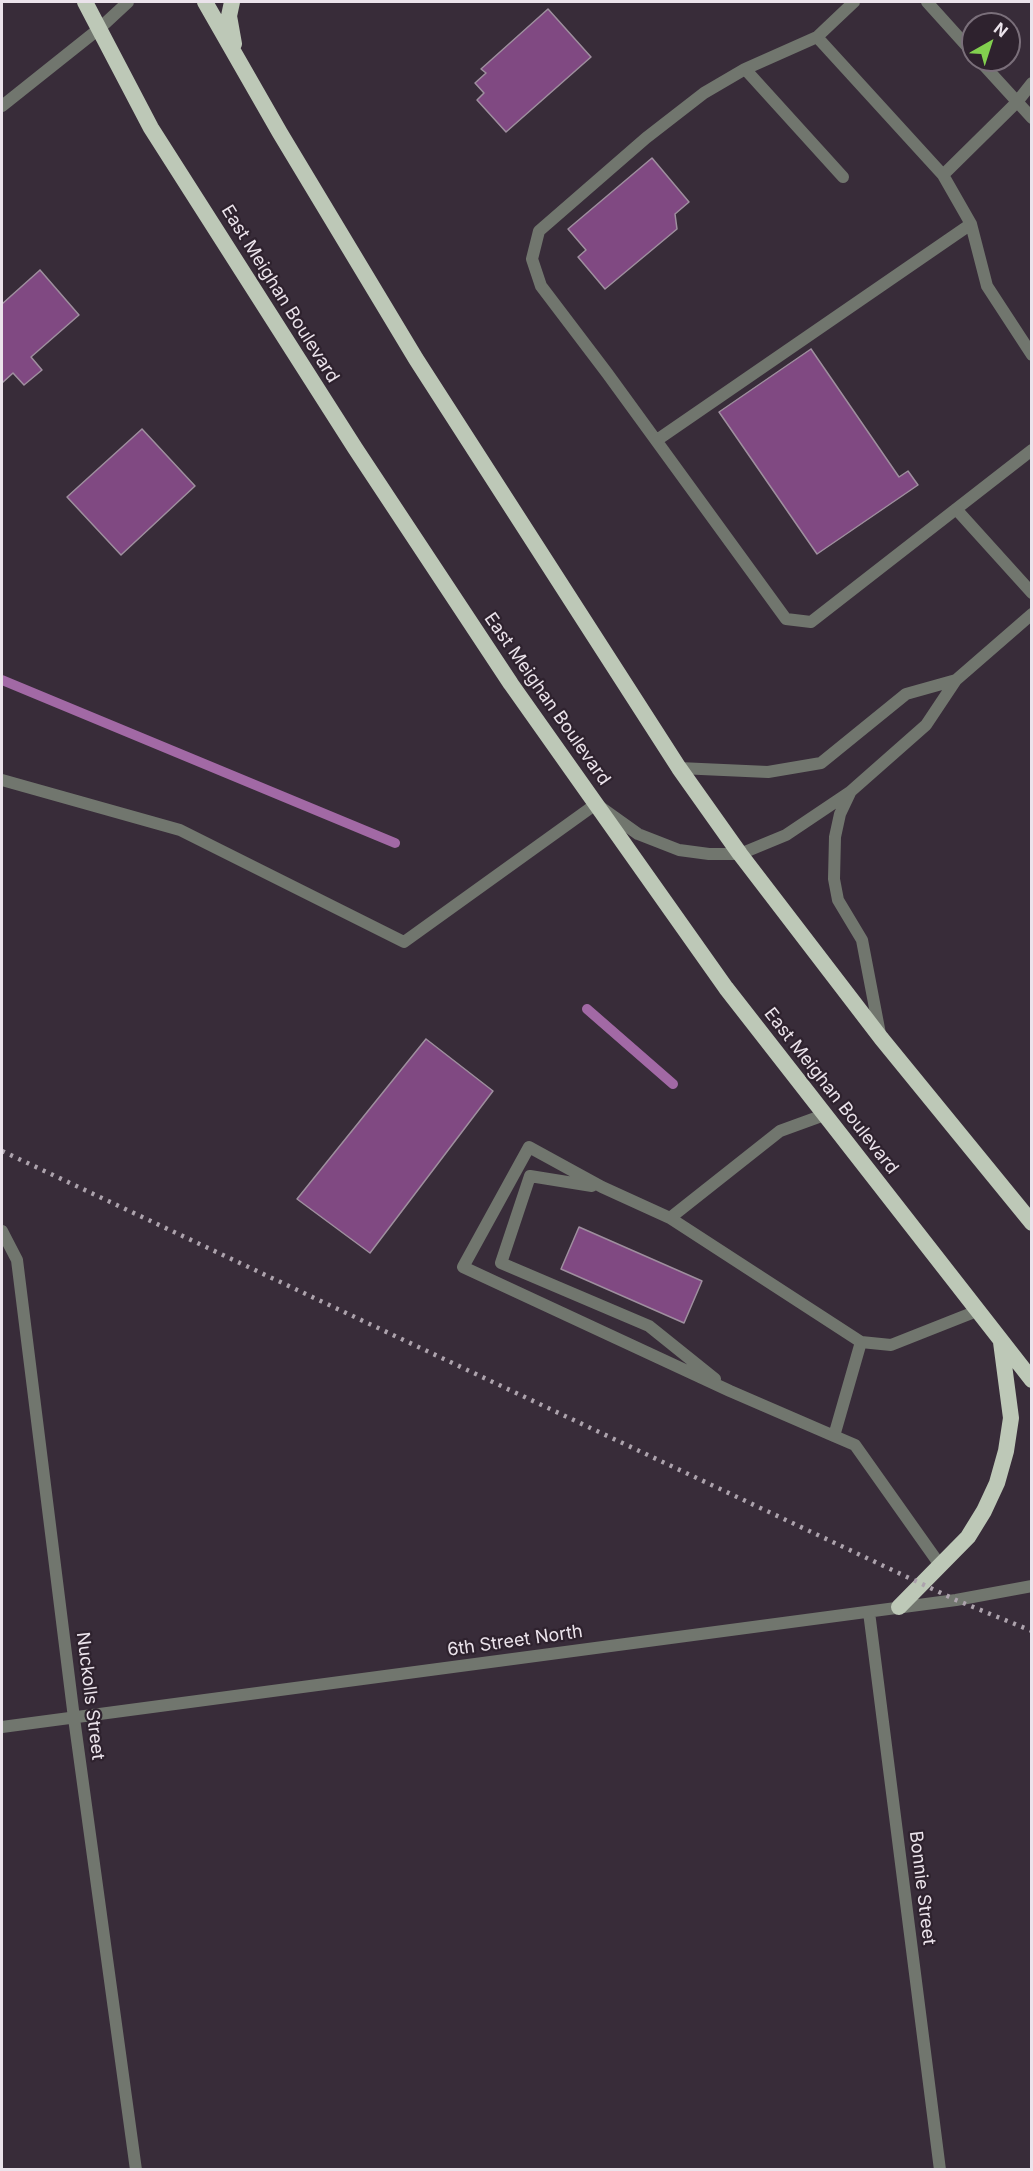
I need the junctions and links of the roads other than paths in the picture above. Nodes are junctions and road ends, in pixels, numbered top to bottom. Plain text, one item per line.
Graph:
1 (85, 2) edge
2 (129, 2) edge
3 (205, 2) edge
4 (232, 2) edge
5 (854, 2) edge
6 (927, 2) edge
7 (100, 28) junction
8 (817, 37) junction
9 (961, 40) edge
10 (236, 53) junction
11 (745, 69) junction
12 (990, 72) edge
13 (1032, 83) edge
14 (1017, 102) junction
15 (2, 106) edge
16 (1032, 118) edge
17 (943, 175) junction
18 (843, 177) dead end
19 (971, 224) junction
20 (1032, 355) edge
21 (657, 440) junction
22 (1032, 450) edge
23 (956, 509) junction
24 (1032, 593) edge
25 (1032, 614) edge
26 (956, 680) junction
27 (679, 768) junction
28 (2, 780) edge
29 (850, 792) junction
30 (596, 804) junction
31 (740, 854) junction
32 (881, 1038) junction
33 (824, 1114) junction
34 (602, 1187) junction
35 (670, 1218) junction
36 (1032, 1223) edge
37 (2, 1231) edge
38 (977, 1311) junction
39 (1000, 1341) junction
40 (861, 1342) junction
41 (1032, 1380) edge
42 (730, 1391) junction
43 (834, 1436) junction
44 (940, 1565) junction
45 (1032, 1586) edge
46 (899, 1607) junction
47 (869, 1612) junction
48 (74, 1718) junction
49 (2, 1727) edge
50 (136, 2169) edge
51 (940, 2169) edge

1 - 7 highway, East Meighan Boulevard
2 - 7 street
3 - 10 highway
4 - 10 highway
5 - 8 street
6 - 9 street
7 - 15 street
7 - 30 highway, East Meighan Boulevard
8 - 11 street
8 - 17 street
10 - 27 highway
11 - 18 street
11 - 21 street
12 - 14 street
13 - 14 street
14 - 16 street
14 - 17 street
17 - 19 street
19 - 20 street
19 - 21 street
21 - 23 street
22 - 23 street
23 - 24 street
25 - 26 street
26 - 27 street
26 - 29 street
27 - 31 highway
28 - 30 street
29 - 31 street
29 - 32 street
30 - 31 street
30 - 33 highway, East Meighan Boulevard
31 - 32 highway
32 - 36 highway
33 - 35 street
33 - 38 highway, East Meighan Boulevard
34 - 35 street
34 - 42 street
34 - 42 street
35 - 40 street
37 - 48 street, Nuckolls Street
38 - 39 highway, East Meighan Boulevard
38 - 40 street
39 - 41 highway, East Meighan Boulevard
39 - 44 highway
40 - 43 street
42 - 43 street
43 - 44 street
44 - 46 highway
45 - 46 street, 6th Street North
46 - 47 street, 6th Street North
47 - 48 street, 6th Street North
47 - 51 street, Bonnie Street
48 - 49 street, 6th Street North
48 - 50 street, Nuckolls Street

